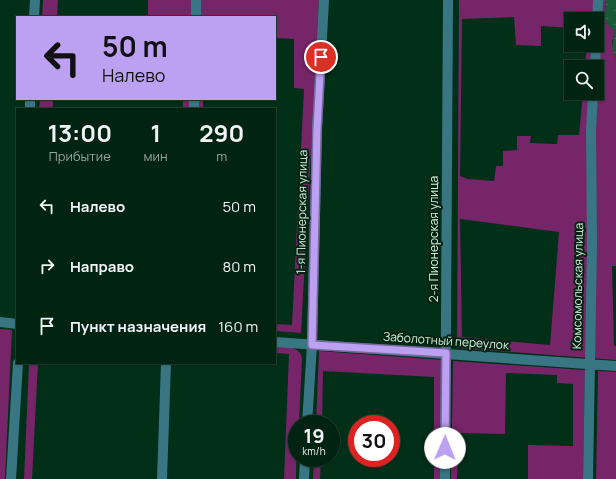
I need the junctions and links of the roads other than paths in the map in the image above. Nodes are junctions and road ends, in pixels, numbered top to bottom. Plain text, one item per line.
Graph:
1 (35, 0) edge
2 (196, 0) edge
3 (324, 0) edge
4 (448, 0) edge
5 (598, 0) edge
6 (598, 12) edge
7 (34, 16) edge
8 (196, 16) edge
9 (594, 100) edge
10 (0, 322) edge
11 (16, 324) edge
12 (276, 342) edge
13 (312, 345) junction
14 (446, 353) junction
15 (18, 364) edge
16 (166, 364) edge
17 (590, 364) junction
18 (616, 366) edge
19 (308, 415) edge
20 (305, 467) edge
21 (11, 479) edge
22 (162, 479) edge
23 (304, 479) edge
24 (445, 479) edge
25 (588, 479) edge

1 - 7 street
2 - 8 street
3 - 13 street, 1-я Пионерская улица
4 - 14 street, 2-я Пионерская улица
5 - 6 street
9 - 17 street, Комсомольская улица
10 - 11 street
12 - 13 street, Заболотный переулок
13 - 14 street, Заболотный переулок
13 - 19 street, 1-я Пионерская улица
14 - 17 street, Заболотный переулок
14 - 24 street, 2-я Пионерская улица
15 - 21 street
16 - 22 street
17 - 18 street, Заболотный переулок
17 - 25 street, Комсомольская улица
20 - 23 street

